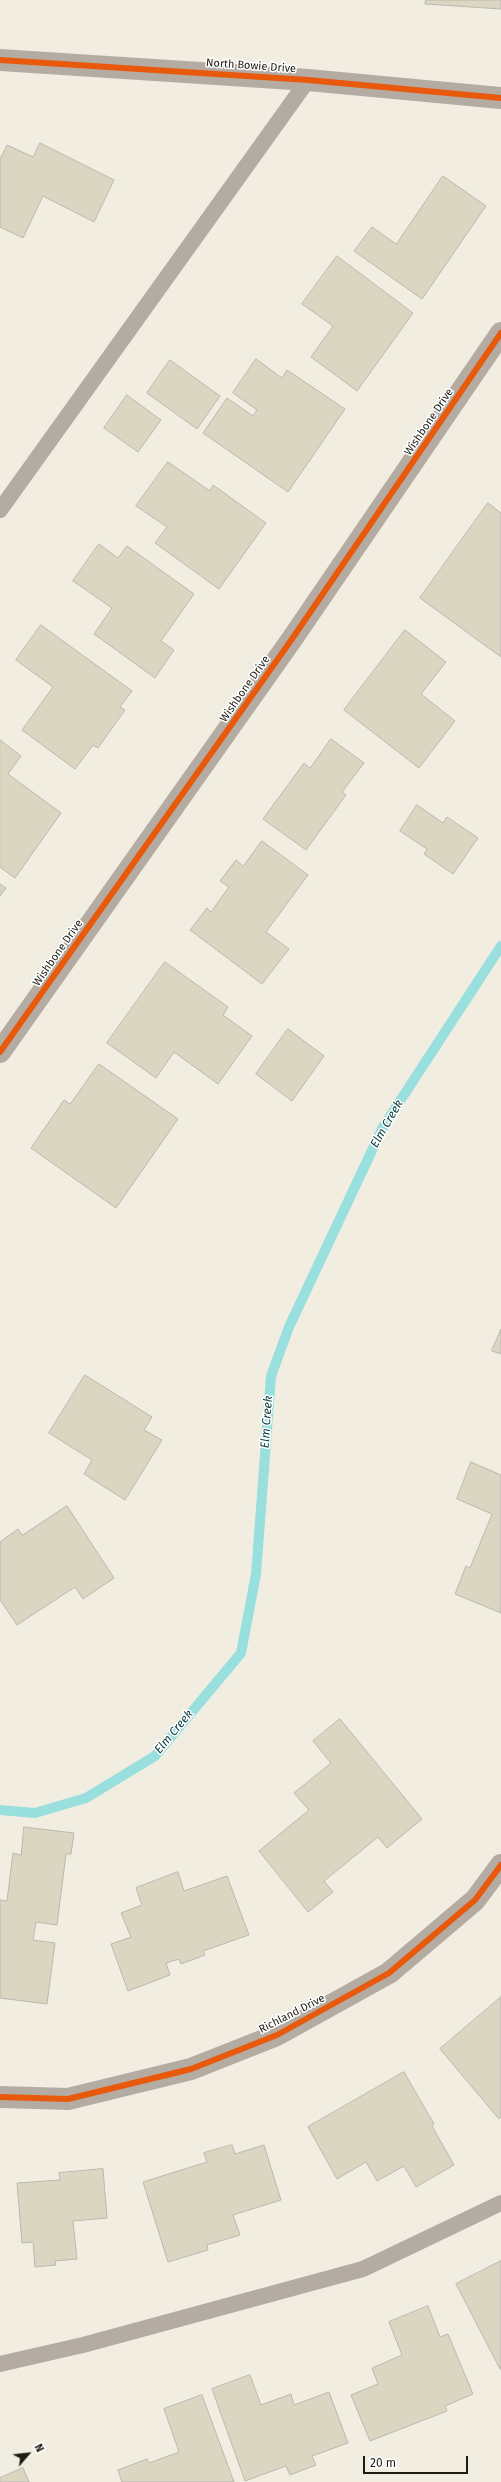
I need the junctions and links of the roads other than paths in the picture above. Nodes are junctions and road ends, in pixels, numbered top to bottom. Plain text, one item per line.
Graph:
1 (0, 60) edge
2 (308, 80) junction
3 (501, 98) edge
4 (501, 333) edge
5 (0, 510) edge
6 (0, 1052) edge
7 (501, 1865) edge
8 (0, 2097) edge
9 (501, 2203) edge
10 (0, 2364) edge

1 - 2 street, North Bowie Drive
2 - 3 street, North Bowie Drive
2 - 5 lane
4 - 6 street, Wishbone Drive
7 - 8 street, Richland Drive
9 - 10 lane

